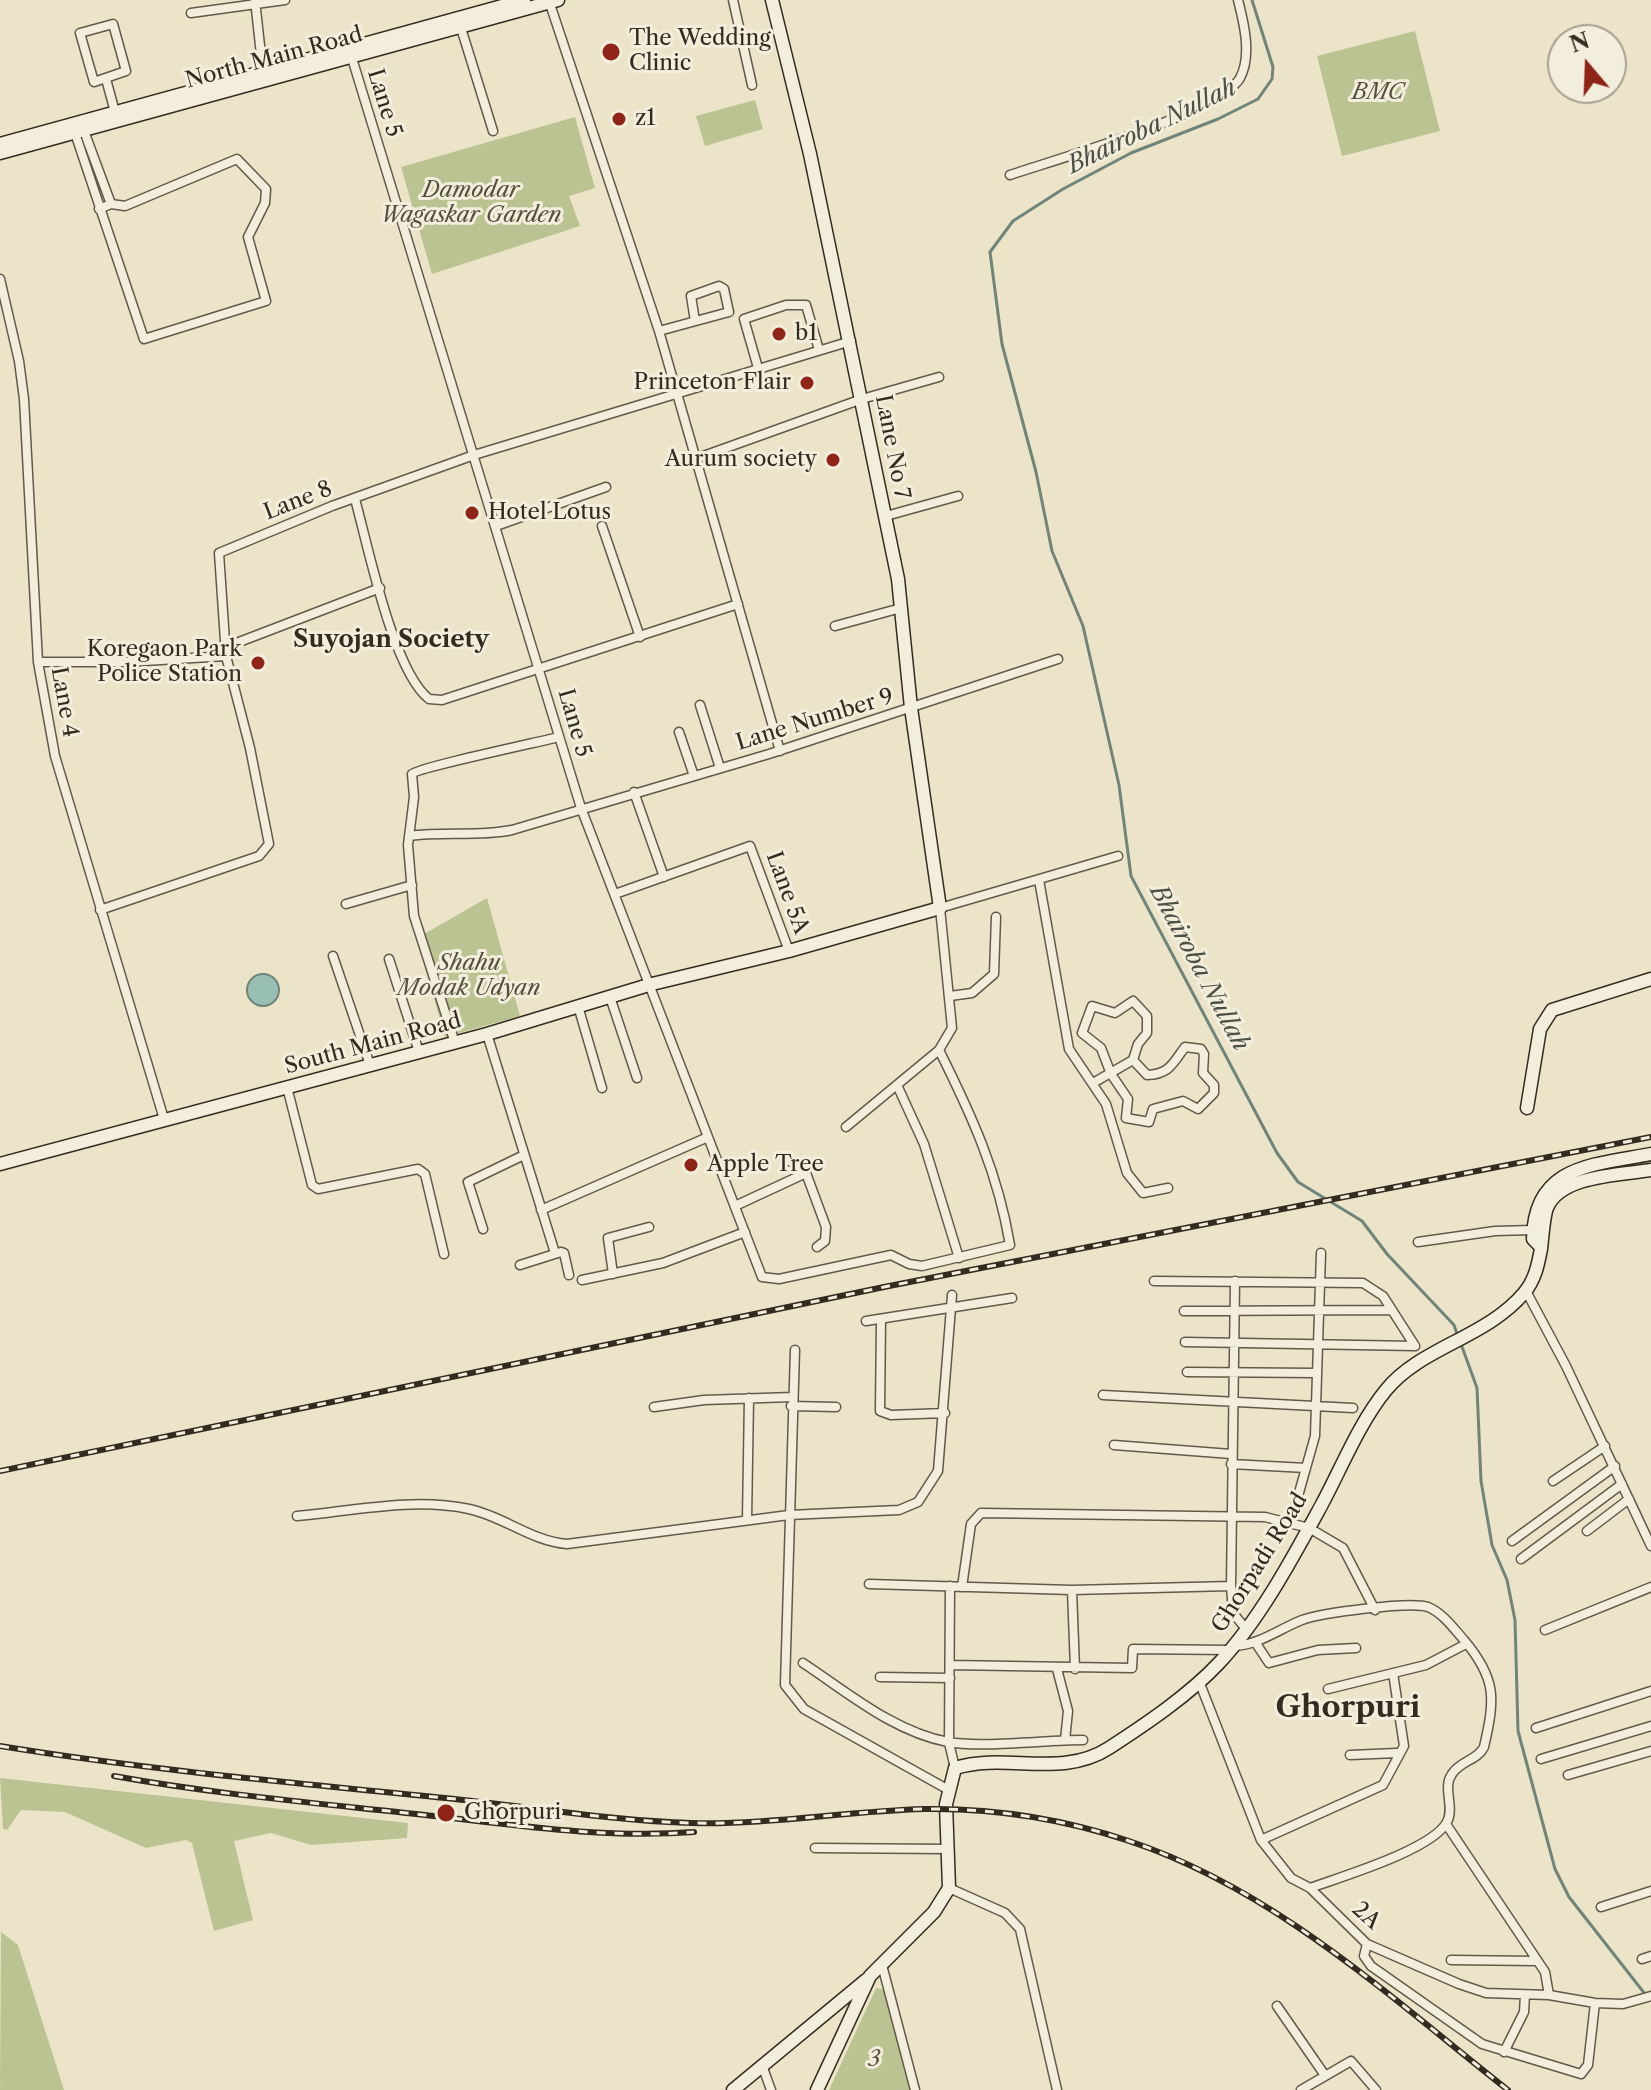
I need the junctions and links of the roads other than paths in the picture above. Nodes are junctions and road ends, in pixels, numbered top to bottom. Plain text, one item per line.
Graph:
1 (285, 0) edge
2 (524, 0) edge
3 (733, 0) edge
4 (772, 0) edge
5 (1238, 0) edge
6 (552, 1) edge
7 (255, 2) edge
8 (191, 13) dead end
9 (461, 28) junction
10 (350, 53) junction
11 (263, 73) junction
12 (106, 79) junction
13 (752, 85) dead end
14 (115, 112) junction
15 (493, 131) dead end
16 (79, 132) junction
17 (0, 144) edge
18 (0, 153) edge
19 (1010, 175) dead end
20 (111, 204) junction
21 (99, 209) junction
22 (0, 279) edge
23 (695, 321) junction
24 (659, 331) junction
25 (851, 341) junction
26 (819, 350) junction
27 (758, 368) junction
28 (939, 377) dead end
29 (675, 393) junction
30 (862, 399) junction
31 (474, 455) junction
32 (695, 459) junction
33 (606, 487) dead end
34 (958, 496) dead end
35 (355, 499) junction
36 (886, 516) junction
37 (496, 526) junction
38 (602, 526) dead end
39 (380, 588) junction
40 (738, 604) junction
41 (901, 608) junction
42 (835, 626) dead end
43 (640, 637) junction
44 (226, 652) junction
45 (1058, 659) dead end
46 (38, 662) junction
47 (540, 670) junction
48 (700, 705) dead end
49 (911, 708) junction
50 (679, 732) dead end
51 (559, 737) junction
52 (780, 751) junction
53 (720, 768) junction
54 (694, 776) junction
55 (634, 792) junction
56 (581, 808) junction
57 (409, 836) junction
58 (1118, 856) dead end
59 (664, 877) junction
60 (1039, 880) junction
61 (412, 885) junction
62 (615, 894) junction
63 (346, 904) dead end
64 (940, 908) junction
65 (100, 910) junction
66 (996, 917) dead end
67 (789, 951) junction
68 (333, 956) dead end
69 (389, 959) dead end
70 (1651, 979) edge
71 (652, 984) junction
72 (950, 996) junction
73 (610, 997) junction
74 (578, 1006) junction
75 (487, 1034) junction
76 (455, 1043) junction
77 (939, 1050) junction
78 (419, 1052) junction
79 (1133, 1060) junction
80 (370, 1065) junction
81 (1111, 1074) junction
82 (637, 1078) dead end
83 (1093, 1083) junction
84 (897, 1085) junction
85 (287, 1087) junction
86 (602, 1088) dead end
87 (1527, 1108) dead end
88 (164, 1119) junction
89 (846, 1127) dead end
90 (708, 1137) junction
91 (1651, 1154) edge
92 (524, 1155) junction
93 (785, 1160) dead end
94 (0, 1164) edge
95 (1651, 1170) edge
96 (806, 1173) junction
97 (1168, 1188) dead end
98 (1552, 1191) junction
99 (735, 1206) junction
100 (541, 1210) junction
101 (649, 1227) dead end
102 (483, 1229) dead end
103 (1533, 1230) junction
104 (745, 1232) junction
105 (1418, 1242) dead end
106 (817, 1247) dead end
107 (1541, 1247) junction
108 (555, 1253) junction
109 (1321, 1253) dead end
110 (444, 1254) dead end
111 (959, 1258) junction
112 (520, 1265) dead end
113 (613, 1274) junction
114 (569, 1275) dead end
115 (582, 1280) dead end
116 (1154, 1281) dead end
117 (1235, 1281) junction
118 (1320, 1281) junction
119 (1526, 1291) junction
120 (952, 1295) dead end
121 (1012, 1298) dead end
122 (951, 1310) junction
123 (1235, 1310) junction
124 (1319, 1310) junction
125 (1391, 1310) junction
126 (1184, 1311) dead end
127 (881, 1319) junction
128 (866, 1321) dead end
129 (1185, 1342) dead end
130 (1234, 1343) junction
131 (1318, 1344) junction
132 (795, 1350) dead end
133 (1187, 1372) dead end
134 (1234, 1372) junction
135 (1317, 1373) junction
136 (1103, 1395) dead end
137 (749, 1398) junction
138 (792, 1402) junction
139 (1234, 1402) junction
140 (654, 1407) dead end
141 (836, 1407) dead end
142 (1316, 1407) junction
143 (1353, 1408) dead end
144 (945, 1413) junction
145 (1114, 1445) dead end
146 (1605, 1446) junction
147 (1231, 1454) junction
148 (1231, 1464) junction
149 (1615, 1466) junction
150 (1306, 1468) junction
151 (1553, 1481) dead end
152 (1622, 1484) junction
153 (1629, 1499) junction
154 (789, 1515) junction
155 (297, 1516) dead end
156 (1231, 1517) junction
157 (747, 1520) junction
158 (1291, 1521) junction
159 (1309, 1528) junction
160 (1587, 1531) dead end
161 (1512, 1541) dead end
162 (1651, 1546) edge
163 (1521, 1559) dead end
164 (869, 1584) dead end
165 (950, 1586) junction
166 (1231, 1586) junction
167 (962, 1587) junction
168 (1651, 1587) edge
169 (1072, 1590) junction
170 (1375, 1610) junction
171 (1246, 1629) junction
172 (1545, 1630) dead end
173 (1255, 1642) junction
174 (1466, 1644) junction
175 (1231, 1648) junction
176 (1356, 1648) dead end
177 (803, 1663) dead end
178 (950, 1665) junction
179 (1057, 1669) junction
180 (1075, 1669) junction
181 (1393, 1673) junction
182 (880, 1677) dead end
183 (950, 1678) junction
184 (1199, 1681) junction
185 (1328, 1689) dead end
186 (1651, 1691) edge
187 (1651, 1726) edge
188 (1536, 1728) dead end
189 (1065, 1740) junction
190 (1083, 1740) dead end
191 (949, 1743) junction
192 (1651, 1751) edge
193 (1397, 1753) junction
194 (1350, 1755) dead end
195 (1541, 1759) dead end
196 (955, 1768) junction
197 (1568, 1775) dead end
198 (947, 1789) junction
199 (1446, 1824) junction
200 (1261, 1840) junction
201 (815, 1848) dead end
202 (948, 1849) junction
203 (949, 1888) junction
204 (1310, 1888) junction
205 (1651, 1891) edge
206 (1601, 1907) dead end
207 (1367, 1944) junction
208 (1451, 1960) dead end
209 (1537, 1961) junction
210 (882, 1965) junction
211 (870, 1976) junction
212 (1525, 1995) junction
213 (1549, 1995) junction
214 (1651, 1996) edge
215 (1595, 2003) junction
216 (1277, 2006) dead end
217 (1504, 2052) junction
218 (762, 2065) junction
219 (1324, 2074) junction
220 (733, 2090) edge
221 (771, 2090) edge
222 (817, 2090) edge
223 (915, 2090) edge
224 (1057, 2090) edge
225 (1301, 2090) edge
226 (1376, 2090) edge

1 - 7 street
2 - 10 main road, North Main Road
3 - 13 street
4 - 25 main road, Lane No 7
5 - 19 street
6 - 9 main road, North Main Road
6 - 24 street
7 - 8 street
7 - 11 street
9 - 10 main road, North Main Road
9 - 15 street
10 - 11 main road, North Main Road
10 - 16 main road, North Main Road
10 - 31 street, Lane 5
11 - 14 main road, North Main Road
12 - 12 street
12 - 14 street
14 - 17 main road, North Main Road
16 - 18 main road, North Main Road
16 - 20 street
16 - 21 street
20 - 21 street
20 - 21 street
22 - 46 street, Lane 4
23 - 23 street
23 - 24 street
24 - 29 street
25 - 26 street, Lane 8
25 - 30 main road, Lane No 7
26 - 27 street, Lane 8
26 - 27 street
27 - 29 street, Lane 8
28 - 30 street
29 - 31 street, Lane 8
29 - 32 street
30 - 32 street
30 - 36 main road, Lane No 7
31 - 35 street, Lane 8
31 - 37 street, Lane 5
32 - 40 street
33 - 37 street
34 - 36 street
35 - 39 street
35 - 44 street, Lane 8
36 - 41 main road, Lane No 7
37 - 47 street, Lane 5
38 - 43 street
39 - 44 street
39 - 47 street
40 - 43 street
40 - 52 street
41 - 42 street
41 - 49 main road, Lane No 7
43 - 47 street
44 - 46 street
44 - 65 street, Lane 8
45 - 49 street, Lane Number 9
46 - 65 street, Lane 4
47 - 51 street, Lane 5
48 - 53 street
49 - 52 street, Lane Number 9
49 - 64 main road, Lane No 7
50 - 54 street
51 - 56 street, Lane 5
51 - 57 street
52 - 53 street, Lane Number 9
53 - 54 street, Lane Number 9
54 - 55 street, Lane Number 9
55 - 56 street, Lane Number 9
55 - 59 street
56 - 57 street, Lane Number 9
56 - 62 street, Lane 5
57 - 61 street
58 - 60 street
59 - 62 street
59 - 67 street, Lane 5A
60 - 64 street
60 - 83 street
61 - 63 street
61 - 76 street
62 - 71 street, Lane 5
64 - 67 main road, South Main Road
64 - 72 street
65 - 88 street, Lane 4
66 - 72 street
67 - 71 main road, South Main Road
68 - 80 street
69 - 78 street
70 - 87 main road
71 - 73 main road, South Main Road
71 - 90 street, Lane 5
72 - 77 street
73 - 74 main road, South Main Road
73 - 82 street
74 - 75 main road, South Main Road
74 - 86 street
75 - 76 main road, South Main Road
75 - 92 street
76 - 78 main road, South Main Road
77 - 84 street
77 - 111 street
78 - 80 main road, South Main Road
79 - 81 street
79 - 81 street
79 - 81 street
80 - 85 main road, South Main Road
81 - 83 street
83 - 97 street
84 - 89 street
84 - 111 street
85 - 88 main road, South Main Road
85 - 110 street
88 - 94 main road, South Main Road
90 - 99 street, Lane 5
90 - 100 street
91 - 98 main road
92 - 100 street
92 - 102 street
93 - 96 street
95 - 98 main road
96 - 99 street
96 - 106 street
98 - 103 main road
98 - 107 main road, Ghorpadi Road
99 - 104 street, Lane 5
100 - 108 street
101 - 113 street
103 - 105 street
103 - 107 main road
104 - 111 street, Lane 5
104 - 113 street
107 - 119 main road, Ghorpadi Road
108 - 112 street
108 - 114 street
109 - 118 street
113 - 115 street
116 - 117 street
117 - 118 street
117 - 123 street
118 - 124 street
118 - 125 street
119 - 146 street
119 - 159 main road, Ghorpadi Road
120 - 122 street
121 - 122 street
122 - 127 street
122 - 144 street
123 - 124 street
123 - 126 street
123 - 130 street
124 - 125 street
124 - 131 street
125 - 131 street
127 - 128 street
127 - 144 street
129 - 130 street
130 - 131 street
130 - 134 street
131 - 135 street
132 - 138 street
133 - 134 street
134 - 135 street
134 - 139 street
135 - 142 street
136 - 139 street
137 - 138 street
137 - 140 street
137 - 157 street
138 - 141 street
138 - 154 street
139 - 142 street
139 - 147 street
142 - 143 street
142 - 150 street
144 - 154 street
145 - 147 street
146 - 149 street
146 - 151 street
147 - 148 street
148 - 150 street
148 - 156 street
149 - 152 street
149 - 161 street
150 - 158 street
152 - 153 street
152 - 163 street
153 - 160 street
153 - 162 street
154 - 157 street
154 - 198 street
155 - 157 street
156 - 158 street
156 - 166 street
156 - 167 street
158 - 159 street
159 - 170 street
159 - 171 main road, Ghorpadi Road
164 - 165 street
165 - 167 street
165 - 178 street
166 - 169 street
166 - 171 street
167 - 169 street
168 - 172 street
169 - 180 street
170 - 173 street
170 - 174 street
171 - 175 main road, Ghorpadi Road
173 - 175 street
173 - 176 street
174 - 181 street
174 - 199 street
175 - 180 street
175 - 184 main road, Ghorpadi Road
177 - 191 street
178 - 179 street
178 - 183 street
179 - 180 street
179 - 189 street
181 - 185 street
181 - 193 street
182 - 183 street
183 - 191 street
184 - 196 main road, Ghorpadi Road
184 - 200 street, 2A
186 - 188 street
187 - 195 street
189 - 190 street
189 - 191 street
191 - 196 street
192 - 197 street
193 - 194 street
193 - 200 street
196 - 198 main road
198 - 202 main road
199 - 204 street
199 - 209 street
200 - 204 street, 2A
201 - 202 street
202 - 203 main road
203 - 210 main road
203 - 224 street
204 - 207 street, 2A
205 - 206 street
207 - 212 street, 2A
207 - 217 street
208 - 209 street
209 - 213 street
210 - 211 main road
210 - 223 street
211 - 218 main road
211 - 222 main road
212 - 213 street, 2A
212 - 217 street
213 - 215 street, 2A
214 - 215 street, 2A
215 - 217 street
216 - 219 street
218 - 220 main road
218 - 221 street
219 - 225 street
219 - 226 street

